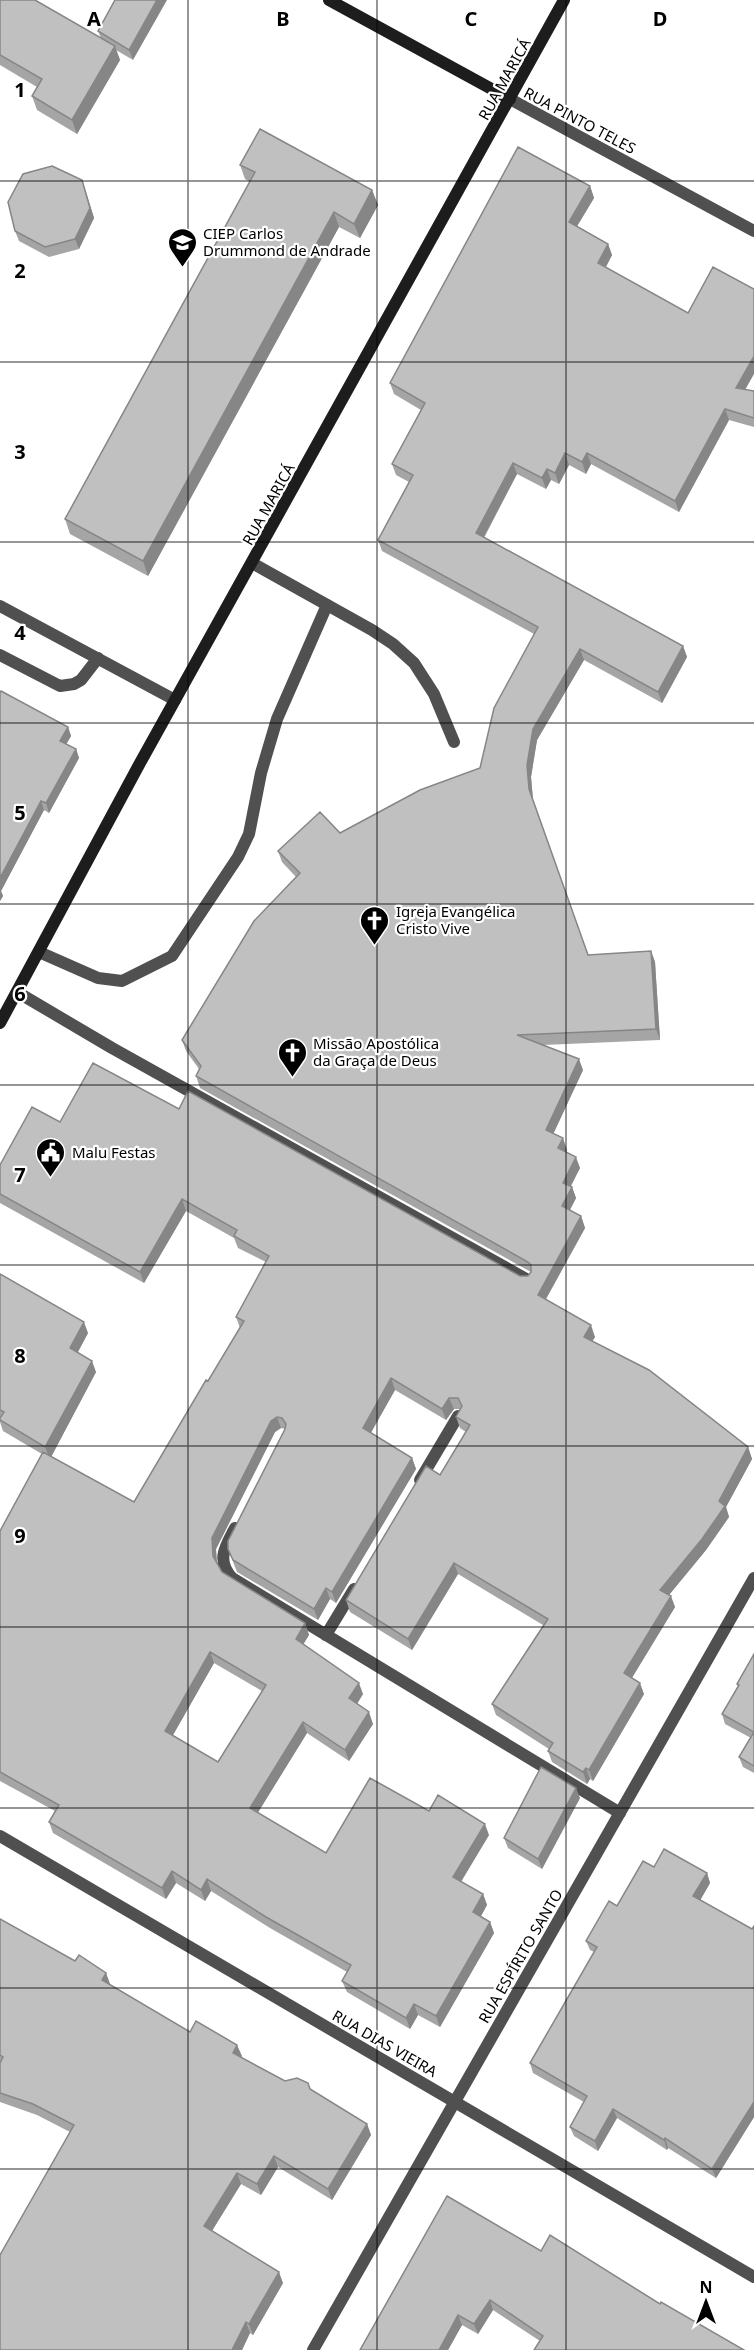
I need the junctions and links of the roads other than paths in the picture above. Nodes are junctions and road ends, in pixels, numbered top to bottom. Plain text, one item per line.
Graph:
1 (329, 0) edge
2 (564, 0) edge
3 (510, 99) junction
4 (754, 231) edge
5 (252, 563) junction
6 (327, 605) junction
7 (0, 606) edge
8 (0, 655) edge
9 (98, 658) junction
10 (176, 700) junction
11 (454, 742) dead end
12 (39, 952) junction
13 (17, 992) junction
14 (2, 1014) edge
15 (528, 1280) edge
16 (458, 1416) edge
17 (416, 1486) edge
18 (240, 1519) edge
19 (362, 1575) edge
20 (754, 1578) edge
21 (326, 1635) junction
22 (620, 1813) junction
23 (0, 1836) edge
24 (454, 2100) junction
25 (754, 2277) edge
26 (313, 2350) edge

1 - 3 street, RUA PINTO TELES
2 - 3 street, RUA MARICÁ
3 - 4 street, RUA PINTO TELES
3 - 5 street, RUA MARICÁ
5 - 6 street
5 - 10 street, RUA MARICÁ
6 - 11 street
6 - 12 street
7 - 9 street
8 - 9 street
9 - 10 street
10 - 12 street, RUA MARICÁ
12 - 13 street, RUA MARICÁ
13 - 14 street, RUA MARICÁ
13 - 15 street
16 - 17 street
18 - 21 street
19 - 21 street
20 - 22 street, RUA ESPÍRITO SANTO
21 - 22 street
22 - 24 street, RUA ESPÍRITO SANTO
23 - 24 street, RUA DIAS VIEIRA
24 - 25 street, RUA DIAS VIEIRA
24 - 26 street, RUA ESPÍRITO SANTO

